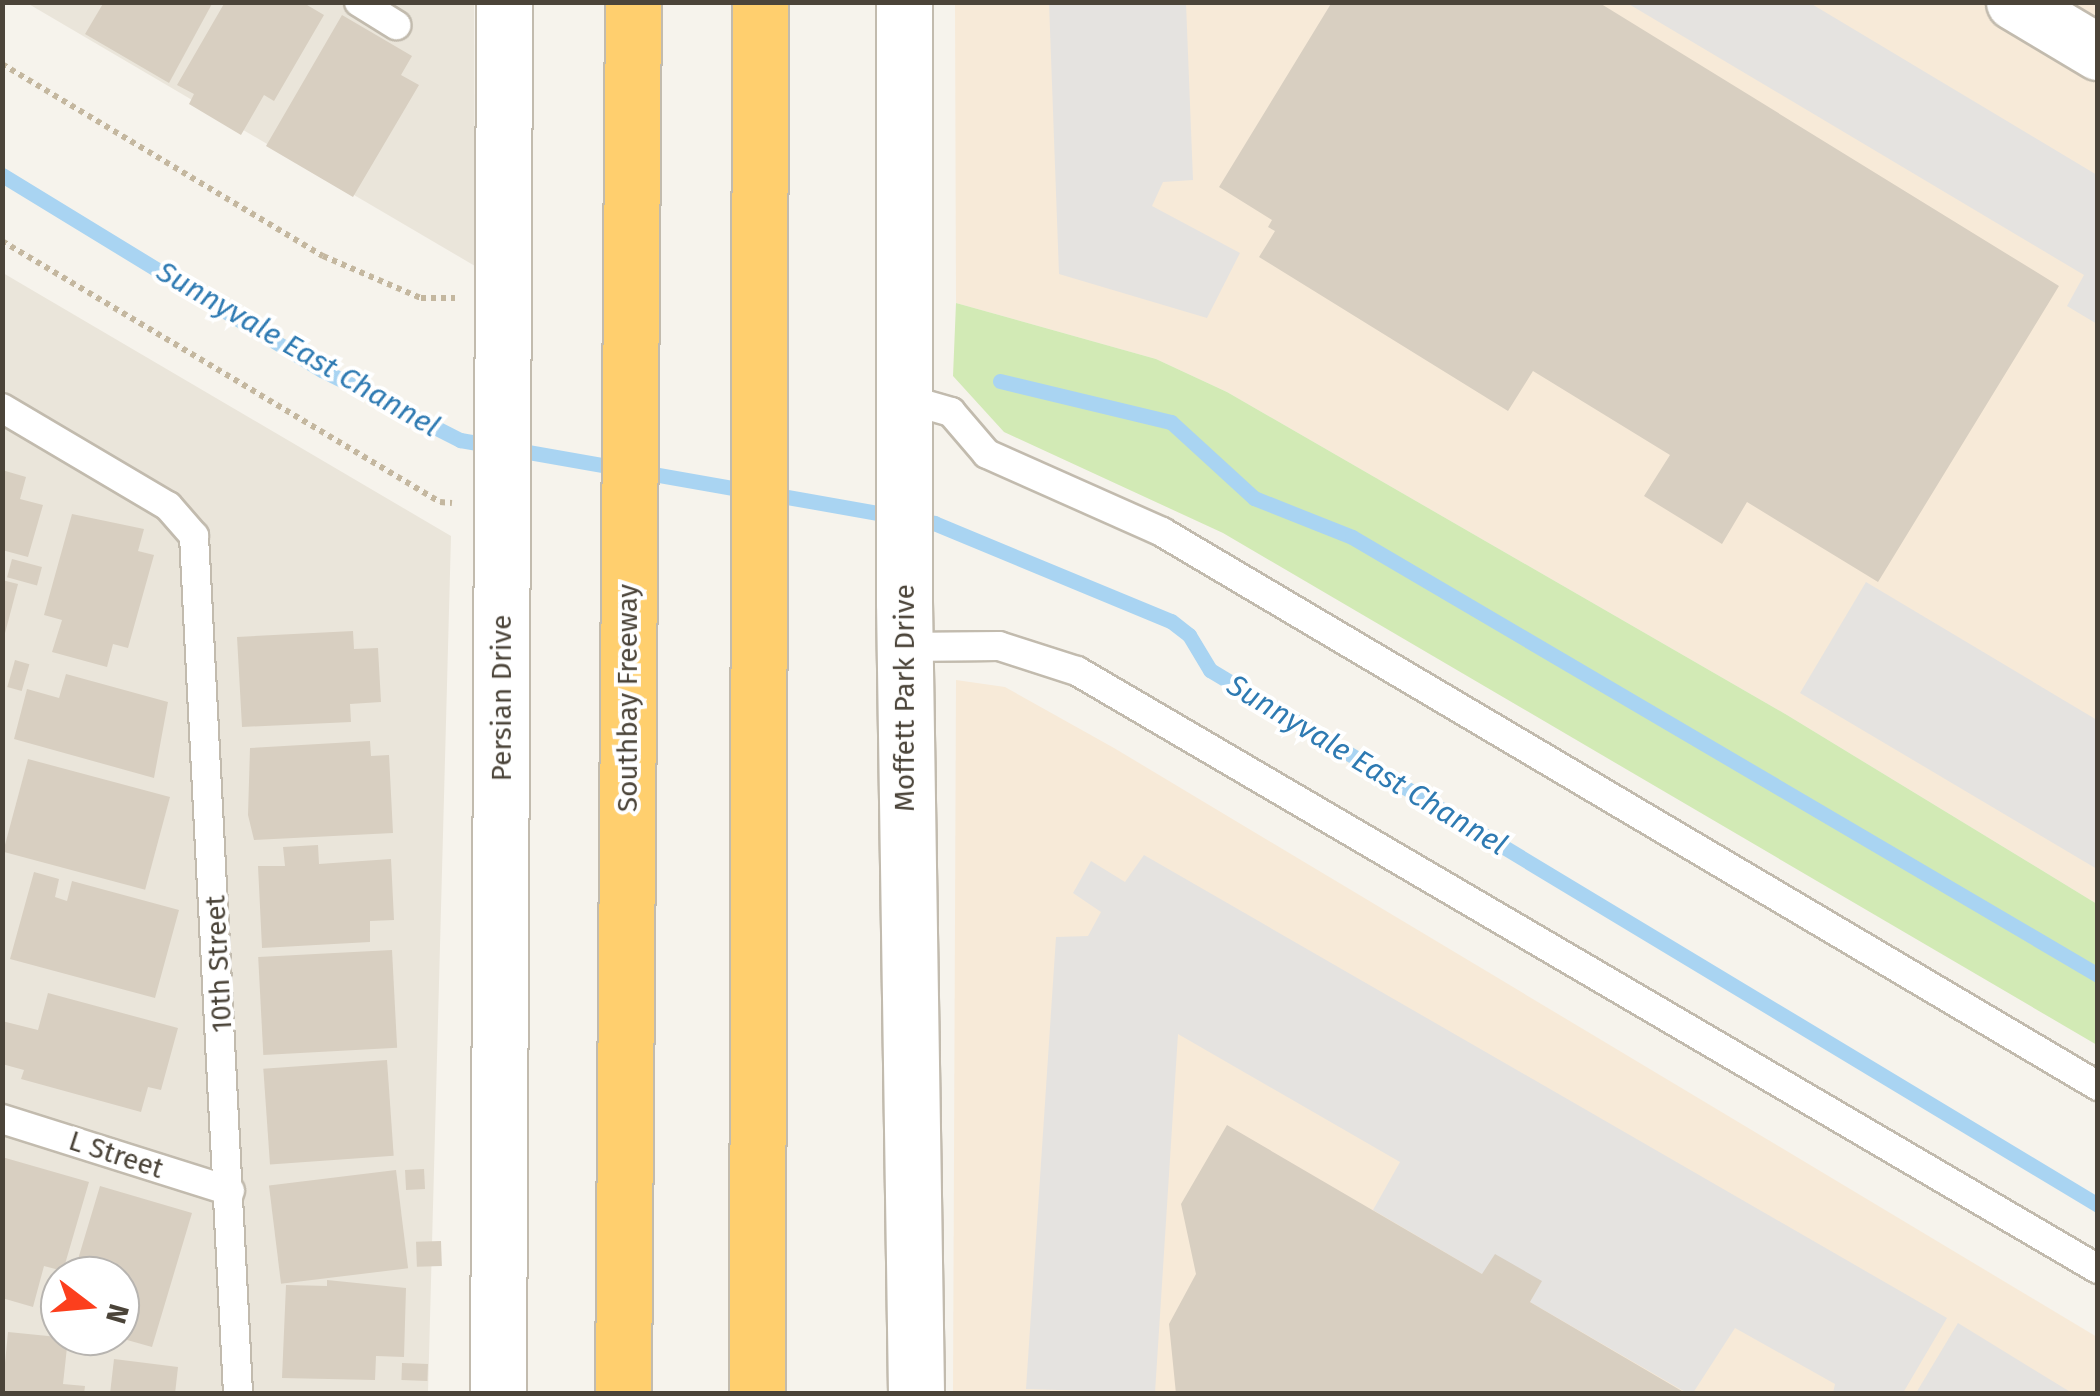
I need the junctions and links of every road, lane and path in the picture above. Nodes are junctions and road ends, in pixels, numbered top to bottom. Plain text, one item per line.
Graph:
1 (359, 2) edge
2 (504, 2) edge
3 (633, 2) edge
4 (760, 2) edge
5 (904, 2) edge
6 (2014, 2) edge
7 (396, 25) dead end
8 (2098, 52) edge
9 (2, 64) edge
10 (2, 241) edge
11 (506, 317) junction
12 (2, 408) edge
13 (906, 411) junction
14 (504, 507) junction
15 (904, 625) junction
16 (2098, 1086) edge
17 (2, 1119) edge
18 (230, 1190) junction
19 (2098, 1268) edge
20 (238, 1394) edge
21 (498, 1394) edge
22 (623, 1394) edge
23 (756, 1394) edge
24 (916, 1394) edge

1 - 7 lane
2 - 11 street, Persian Drive
3 - 22 highway, Southbay Freeway
4 - 23 highway
5 - 13 street, Moffett Park Drive
6 - 8 street
9 - 11 path
10 - 14 path
11 - 14 street, Persian Drive
12 - 18 lane, 10th Street
13 - 15 street, Moffett Park Drive
13 - 16 lane
14 - 21 street, Persian Drive
15 - 19 lane
15 - 24 street, Moffett Park Drive
17 - 18 lane, L Street
18 - 20 lane, 10th Street

